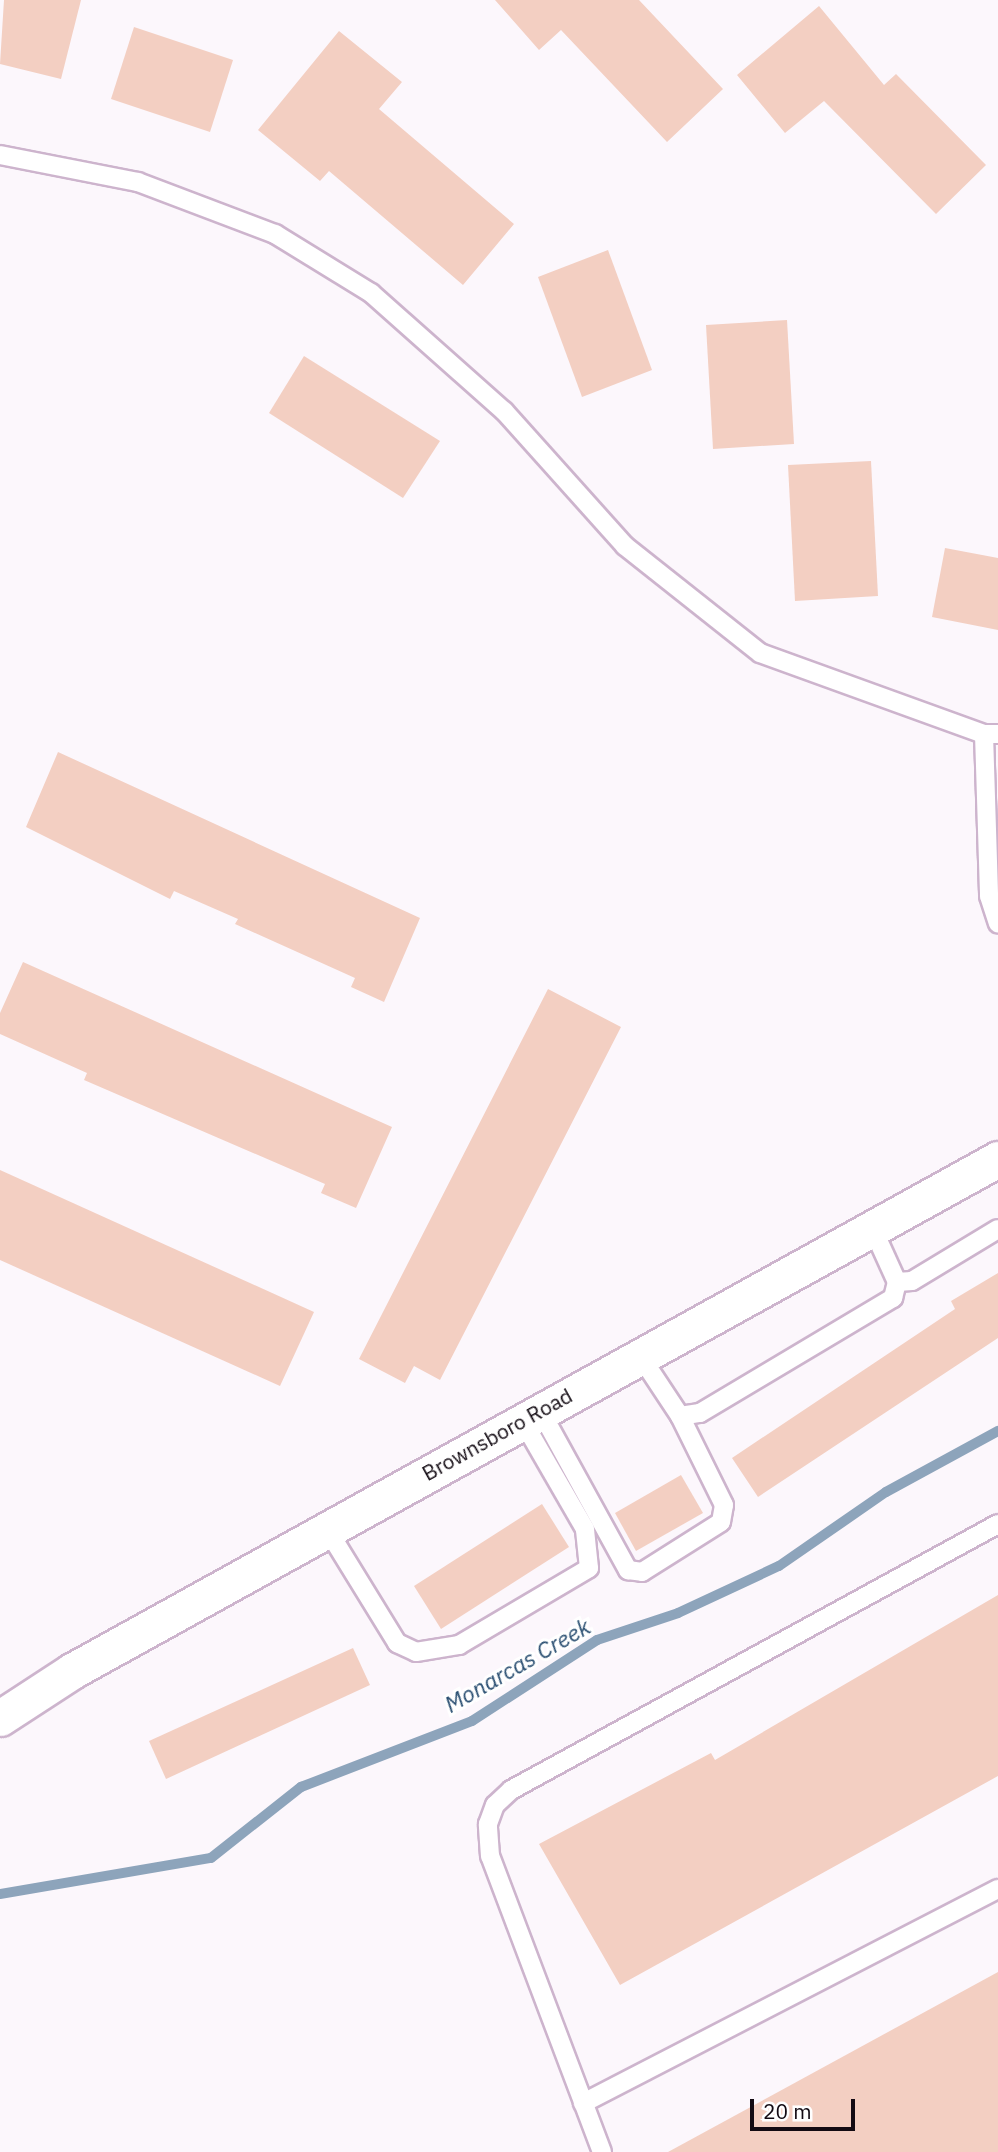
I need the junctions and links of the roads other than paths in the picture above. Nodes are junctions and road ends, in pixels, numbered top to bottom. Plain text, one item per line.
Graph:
1 (0, 155) edge
2 (991, 734) edge
3 (998, 924) edge
4 (998, 1158) edge
5 (872, 1227) junction
6 (998, 1229) edge
7 (897, 1282) junction
8 (639, 1354) junction
9 (531, 1415) junction
10 (680, 1416) junction
11 (998, 1524) edge
12 (327, 1529) junction
13 (0, 1718) edge
14 (998, 1889) edge
15 (583, 2104) junction
16 (602, 2152) edge

1 - 2 lane
2 - 3 lane
4 - 5 street, Brownsboro Road
5 - 7 lane
5 - 8 street, Brownsboro Road
6 - 7 lane
7 - 10 lane
8 - 9 street, Brownsboro Road
8 - 10 lane
9 - 10 lane
9 - 12 street, Brownsboro Road
9 - 12 lane
11 - 15 lane
12 - 13 street, Brownsboro Road
14 - 15 lane
15 - 16 lane

